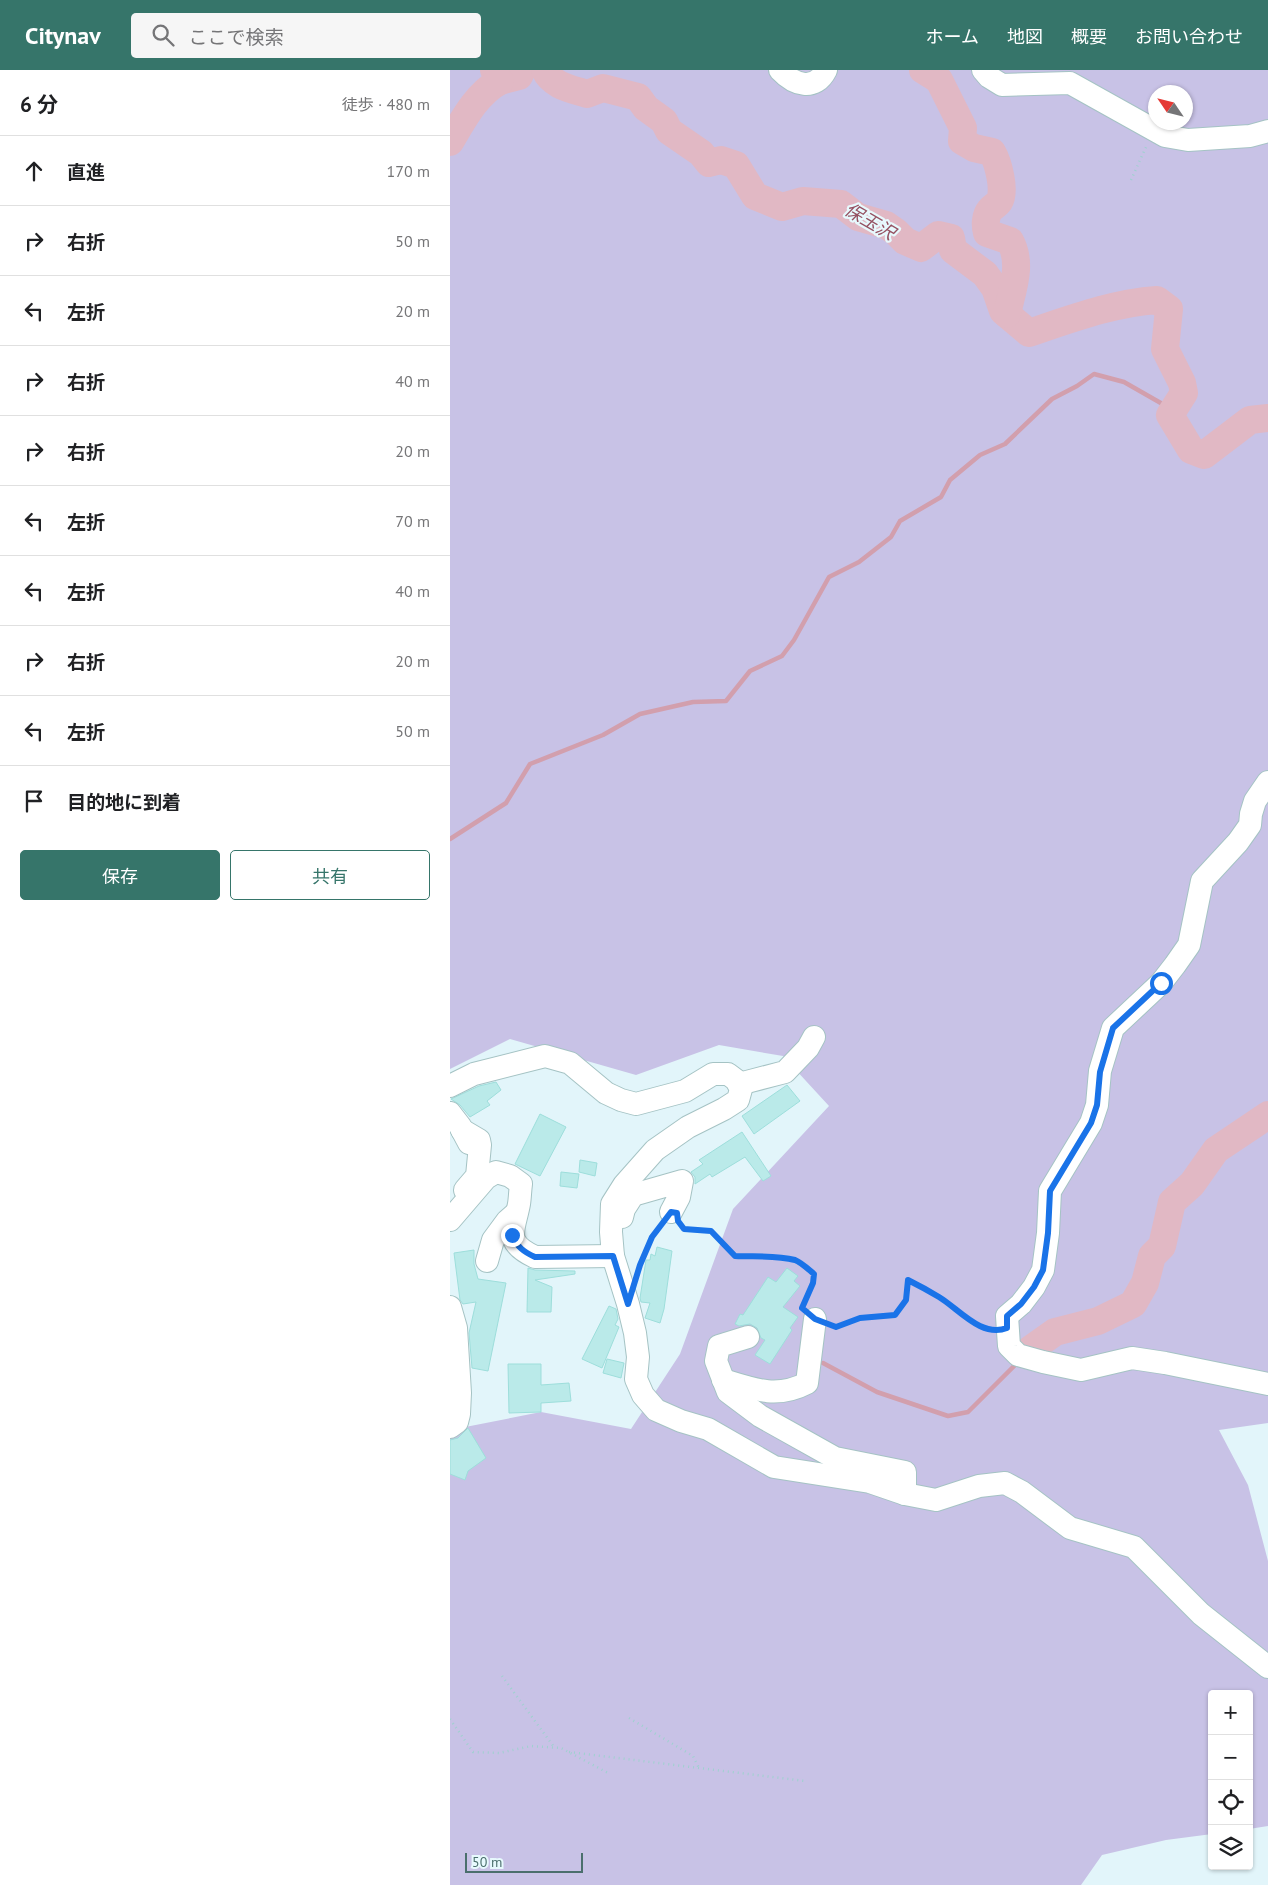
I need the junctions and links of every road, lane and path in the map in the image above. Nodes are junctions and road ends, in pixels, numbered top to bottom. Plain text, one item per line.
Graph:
1 (780, 70) edge
2 (826, 70) edge
3 (983, 70) edge
4 (1148, 126) edge
5 (1154, 130) edge
6 (1156, 130) edge
7 (1268, 131) edge
8 (1131, 180) dead end
9 (1268, 782) edge
10 (814, 1037) dead end
11 (738, 1084) junction
12 (450, 1086) edge
13 (460, 1129) edge
14 (466, 1201) junction
15 (671, 1212) junction
16 (515, 1214) junction
17 (450, 1220) edge
18 (611, 1226) junction
19 (613, 1256) junction
20 (487, 1261) dead end
21 (638, 1272) dead end
22 (450, 1307) edge
23 (815, 1319) junction
24 (1007, 1328) junction
25 (748, 1337) dead end
26 (454, 1357) edge
27 (723, 1380) junction
28 (1268, 1384) edge
29 (450, 1427) edge
30 (905, 1494) junction
31 (1268, 1667) edge
32 (502, 1676) dead end
33 (629, 1718) dead end
34 (450, 1719) edge
35 (554, 1747) junction
36 (569, 1752) junction
37 (699, 1768) junction
38 (610, 1774) dead end
39 (805, 1781) dead end

1 - 2 street
3 - 4 street
5 - 8 path
6 - 7 street
9 - 24 street
10 - 11 street
11 - 12 street
11 - 18 street
13 - 14 street
14 - 16 street
14 - 17 street
15 - 18 street
15 - 21 path
15 - 23 path
16 - 19 street
16 - 20 street
18 - 19 street
19 - 30 street
22 - 26 street
23 - 24 path
23 - 27 street
24 - 28 street
25 - 27 street
26 - 29 street
27 - 30 street
30 - 31 street
32 - 35 path
33 - 37 path
34 - 35 path
35 - 36 path
36 - 37 path
36 - 38 path
37 - 39 path

